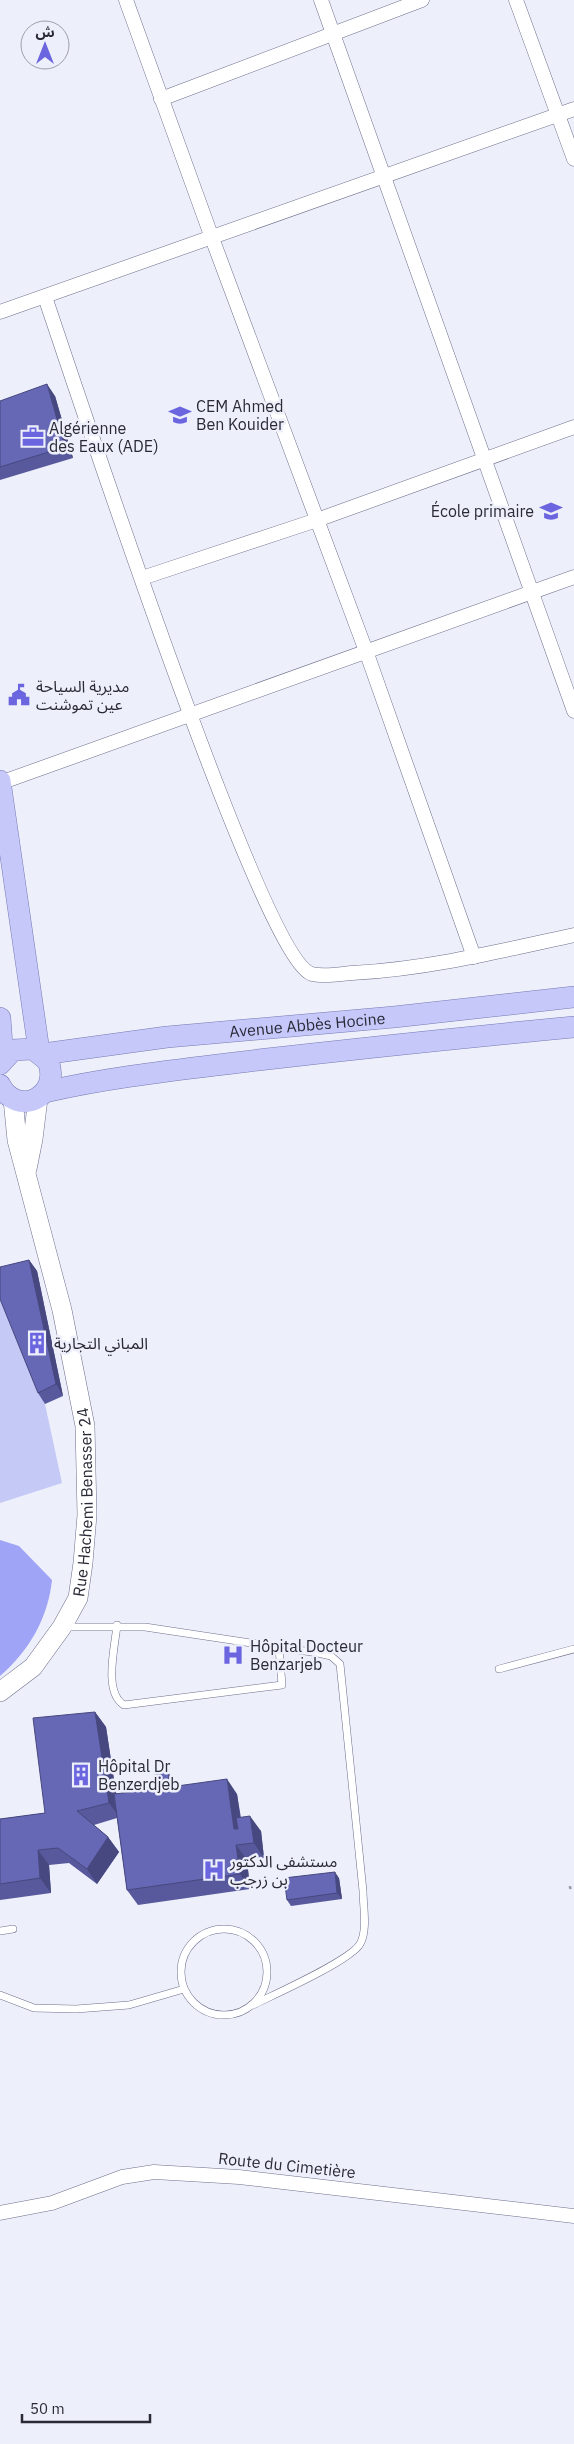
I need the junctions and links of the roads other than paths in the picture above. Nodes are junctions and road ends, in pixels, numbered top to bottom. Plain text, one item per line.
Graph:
1 (126, 0) edge
2 (321, 0) edge
3 (422, 0) edge
4 (516, 0) edge
5 (333, 34) junction
6 (160, 100) junction
7 (574, 109) edge
8 (558, 115) junction
9 (574, 159) edge
10 (385, 176) junction
11 (212, 238) junction
12 (45, 297) junction
13 (0, 312) edge
14 (574, 427) edge
15 (485, 460) junction
16 (317, 520) junction
17 (574, 577) edge
18 (142, 578) junction
19 (532, 592) junction
20 (366, 652) junction
21 (574, 711) edge
22 (189, 715) junction
23 (0, 782) edge
24 (574, 935) edge
25 (474, 957) junction
26 (574, 997) edge
27 (0, 1018) edge
28 (574, 1027) edge
29 (41, 1053) junction
30 (1, 1061) edge
31 (4, 1093) edge
32 (42, 1095) junction
33 (26, 1170) junction
34 (117, 1626) junction
35 (62, 1627) junction
36 (279, 1648) junction
37 (574, 1649) edge
38 (499, 1669) dead end
39 (0, 1692) edge
40 (13, 1929) dead end
41 (0, 1931) edge
42 (184, 1989) junction
43 (0, 1995) edge
44 (253, 2005) junction
45 (0, 2213) edge
46 (574, 2216) edge

1 - 6 street
2 - 5 street
3 - 5 street
4 - 8 street
5 - 6 street
5 - 10 street
6 - 11 street
7 - 8 street
8 - 9 street
8 - 10 street
10 - 11 street
10 - 15 street
11 - 12 street
11 - 16 street
12 - 13 street
12 - 18 street
14 - 15 street
15 - 16 street
15 - 19 street
16 - 18 street
16 - 20 street
17 - 19 street
18 - 22 street
19 - 20 street
19 - 21 street
20 - 22 street
20 - 25 street
22 - 23 street
22 - 25 street
23 - 29 main road
24 - 25 street
26 - 29 main road, Avenue Abbès Hocine
27 - 30 main road
28 - 32 main road, Avenue Abbès Hocine
29 - 30 main road, Avenue Abbès Hocine
29 - 32 main road
31 - 32 main road, Avenue Abbès Hocine
31 - 33 main road, Rue Hachemi Benasser 24
32 - 33 main road
33 - 35 main road, Rue Hachemi Benasser 24
34 - 35 lane
34 - 36 lane
34 - 36 lane
35 - 39 main road, Rue Hachemi Benasser 24
36 - 44 lane
37 - 38 lane
40 - 41 lane
42 - 43 lane
42 - 44 lane
42 - 44 lane
45 - 46 street, Route du Cimetière

